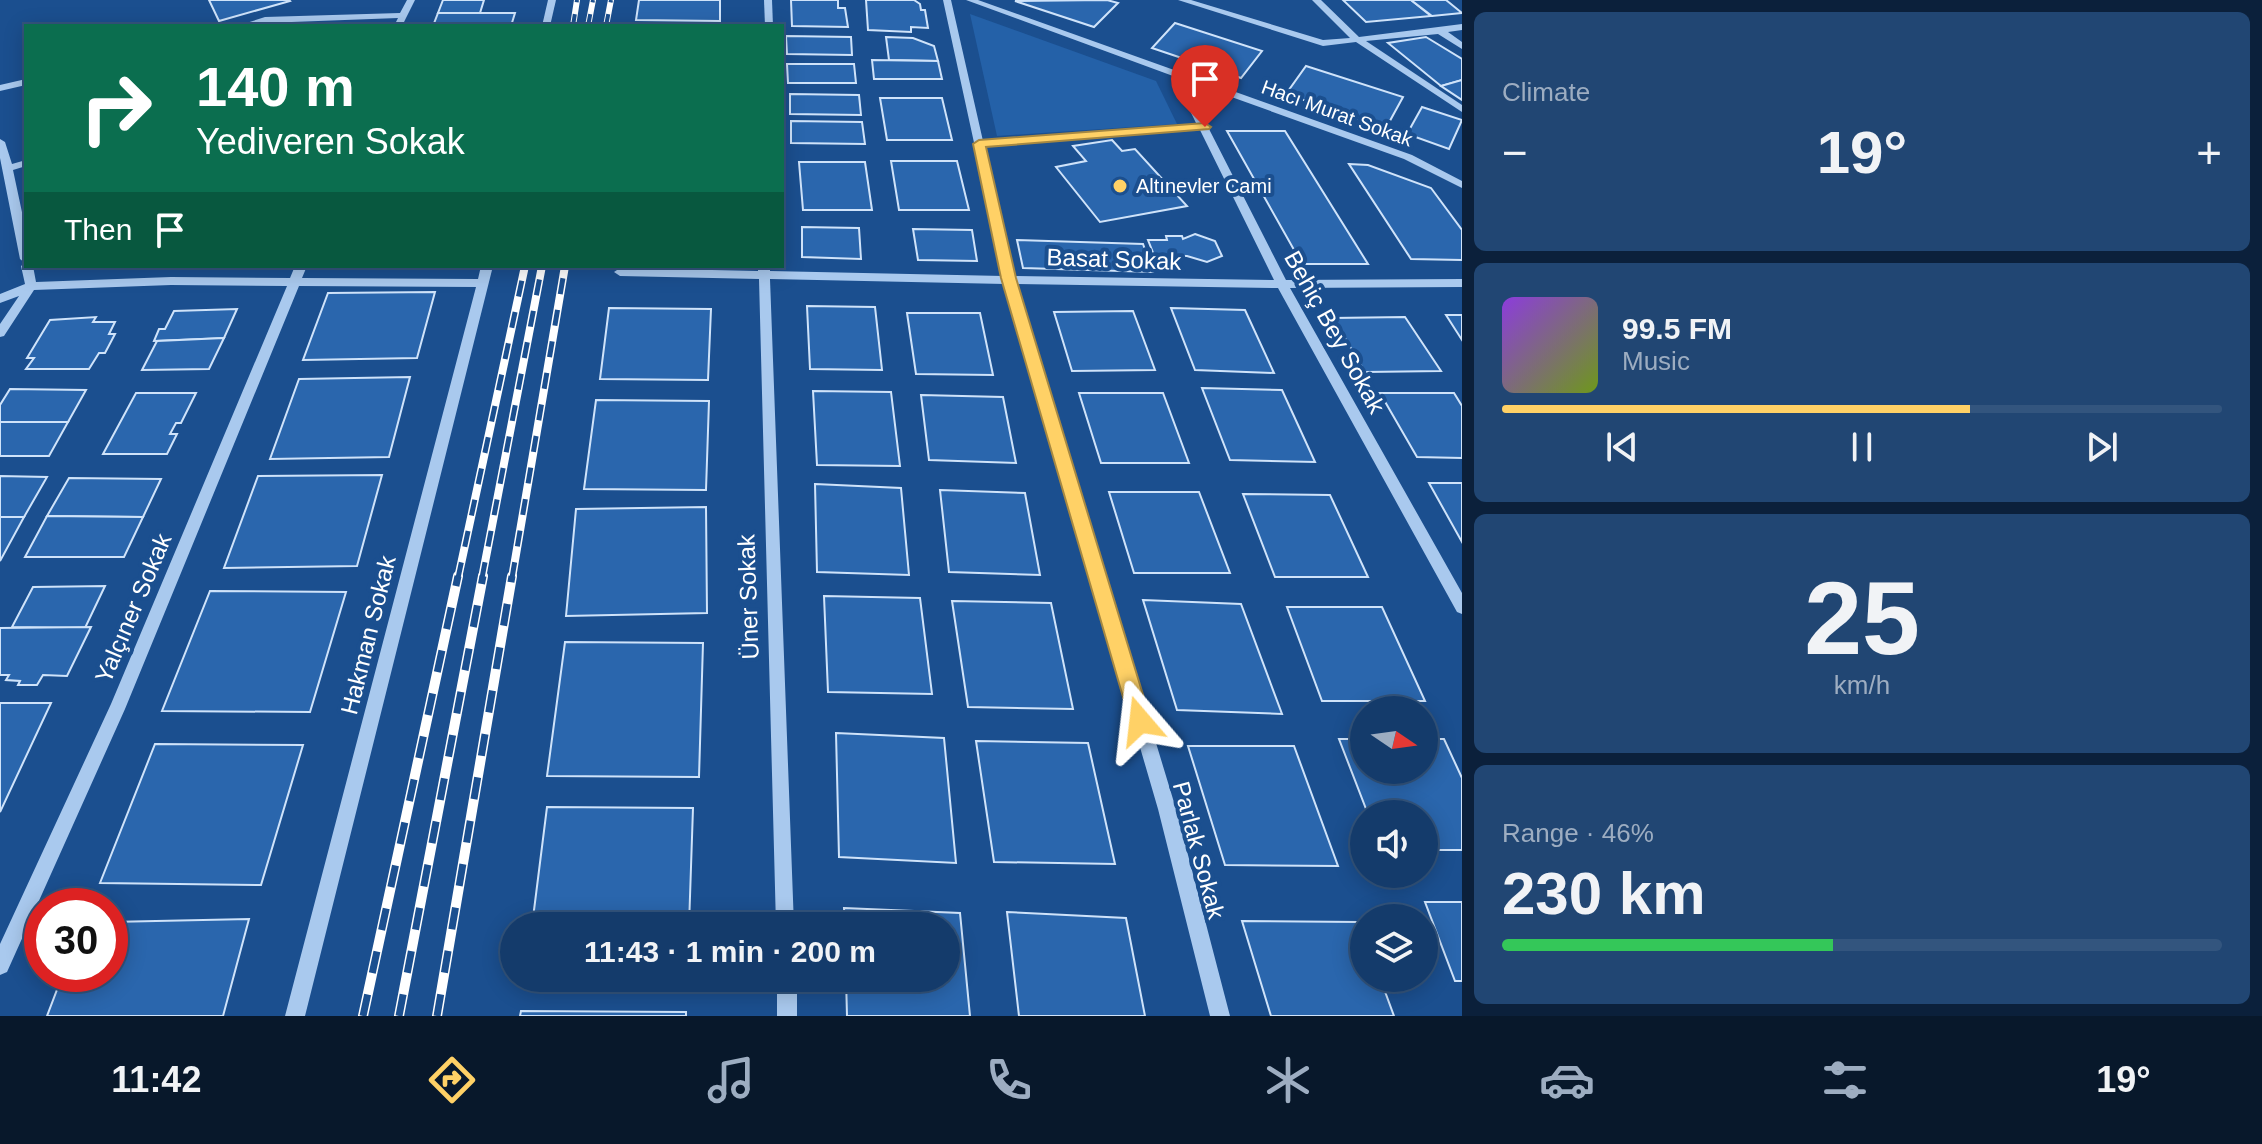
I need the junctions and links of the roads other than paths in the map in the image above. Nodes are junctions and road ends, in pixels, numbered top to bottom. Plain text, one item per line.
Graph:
1 (411, 0) edge
2 (552, 0) edge
3 (768, 0) edge
4 (947, 0) edge
5 (970, 0) edge
6 (1182, 0) edge
7 (1316, 0) edge
8 (403, 15) junction
9 (249, 24) edge
10 (399, 24) edge
11 (546, 24) edge
12 (769, 24) edge
13 (1462, 27) edge
14 (1440, 31) junction
15 (1355, 38) junction
16 (1462, 46) edge
17 (1176, 73) junction
18 (24, 82) edge
19 (0, 88) edge
20 (1462, 109) edge
21 (1205, 127) junction
22 (0, 142) edge
23 (979, 144) junction
24 (24, 164) edge
25 (8, 168) junction
26 (1462, 185) edge
27 (24, 249) edge
28 (27, 268) edge
29 (300, 268) edge
30 (487, 268) edge
31 (764, 270) edge
32 (620, 272) dead end
33 (1009, 278) junction
34 (295, 282) junction
35 (1281, 282) junction
36 (483, 283) junction
37 (1462, 283) edge
38 (31, 286) junction
39 (0, 299) edge
40 (0, 333) edge
41 (1462, 607) edge
42 (785, 912) edge
43 (0, 965) edge
44 (787, 992) edge
45 (295, 1016) edge
46 (787, 1016) edge
47 (1220, 1016) edge

1 - 8 street
2 - 11 street
3 - 12 street
4 - 23 street, Parlak Sokak
5 - 17 street, Hacı Murat Sokak
6 - 15 street
7 - 15 street
8 - 9 street
8 - 10 street
13 - 14 street
14 - 15 street
14 - 16 street
15 - 20 street
17 - 21 street, Behiç Bey Sokak
17 - 26 street, Hacı Murat Sokak
18 - 19 street
21 - 23 street
21 - 35 street, Behiç Bey Sokak
22 - 25 street
23 - 33 street, Parlak Sokak
24 - 25 street
25 - 27 street
28 - 38 street
29 - 34 street, Yalçıner Sokak
30 - 36 street, Hakman Sokak
31 - 32 street, Basat Sokak
31 - 33 street, Basat Sokak
31 - 42 street, Üner Sokak
33 - 35 street, Basat Sokak
33 - 47 street, Parlak Sokak
34 - 36 street
34 - 38 street
34 - 43 street, Yalçıner Sokak
35 - 37 street, Basat Sokak
35 - 41 street, Behiç Bey Sokak
36 - 45 street, Hakman Sokak
38 - 39 street
38 - 40 street
44 - 46 street

